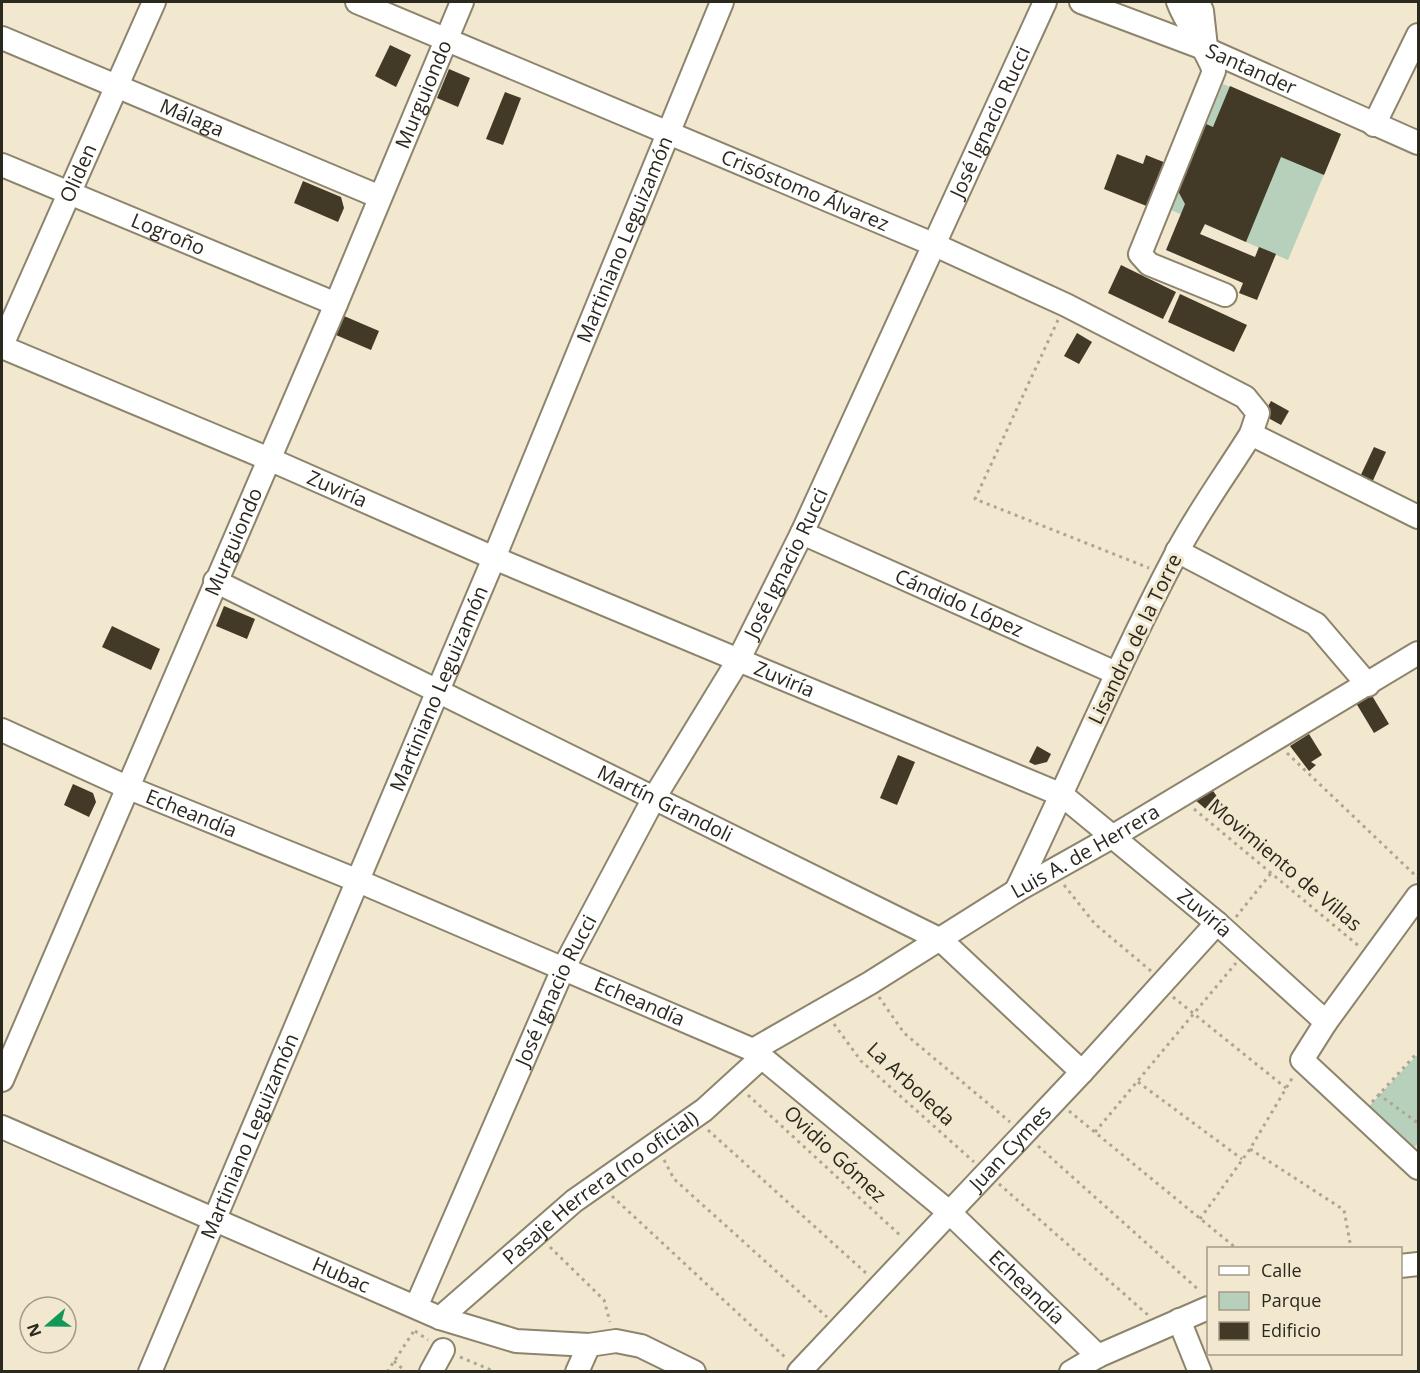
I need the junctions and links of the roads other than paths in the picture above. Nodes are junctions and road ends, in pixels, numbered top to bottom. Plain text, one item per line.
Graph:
1 (154, 2) edge
2 (357, 2) edge
3 (462, 2) edge
4 (722, 2) edge
5 (1045, 2) edge
6 (1081, 2) edge
7 (1178, 2) edge
8 (1198, 2) edge
9 (1419, 35) edge
10 (2, 38) edge
11 (445, 40) junction
12 (1206, 49) junction
13 (117, 86) junction
14 (1374, 125) junction
15 (668, 134) junction
16 (1419, 143) edge
17 (2, 165) edge
18 (68, 192) junction
19 (381, 197) junction
20 (935, 245) junction
21 (1226, 295) dead end
22 (336, 304) junction
23 (2, 346) edge
24 (1245, 397) joint
25 (1251, 434) junction
26 (269, 459) junction
27 (1419, 517) edge
28 (802, 533) junction
29 (1177, 551) junction
30 (494, 558) junction
31 (215, 581) junction
32 (1419, 653) edge
33 (739, 659) junction
34 (1116, 674) junction
35 (1368, 685) junction
36 (438, 691) junction
37 (2, 730) edge
38 (129, 788) junction
39 (1062, 795) junction
40 (654, 798) junction
41 (1112, 837) junction
42 (356, 880) junction
43 (1016, 891) junction
44 (1419, 896) edge
45 (1221, 927) junction
46 (941, 940) junction
47 (563, 969) junction
48 (1326, 1022) junction
49 (758, 1054) junction
50 (1083, 1072) junction
51 (2, 1080) edge
52 (2, 1127) edge
53 (1419, 1168) edge
54 (949, 1212) junction
55 (214, 1220) junction
56 (1419, 1264) edge
57 (1402, 1266) edge
58 (1207, 1309) edge
59 (428, 1313) junction
60 (1171, 1324) junction
61 (589, 1345) junction
62 (443, 1350) dead end
63 (1098, 1356) junction
64 (150, 1371) edge
65 (431, 1371) edge
66 (577, 1371) edge
67 (694, 1371) edge
68 (799, 1371) edge
69 (1071, 1371) edge
70 (1200, 1371) edge

1 - 13 street, Oliden
2 - 11 street, Crisóstomo Álvarez
3 - 11 street, Murguiondo
4 - 15 street, Martiniano Leguizamón
5 - 20 street, José Ignacio Rucci
6 - 12 street, Santander
7 - 12 street
8 - 12 street
9 - 14 street
10 - 13 street, Málaga
11 - 15 street, Crisóstomo Álvarez
11 - 19 street, Murguiondo
12 - 14 street, Santander
12 - 21 street
13 - 18 street, Oliden
13 - 19 street, Málaga
14 - 16 street, Santander
15 - 20 street, Crisóstomo Álvarez
15 - 30 street, Martiniano Leguizamón
17 - 18 street, Logroño
18 - 22 street, Logroño
18 - 23 street, Oliden
19 - 22 street, Murguiondo
20 - 24 street, Crisóstomo Álvarez
20 - 28 street, José Ignacio Rucci
22 - 26 street, Murguiondo
23 - 26 street, Zuviría
24 - 25 street, Lisandro de la Torre
25 - 27 street
25 - 29 street, Lisandro de la Torre
26 - 30 street, Zuviría
26 - 31 street, Murguiondo
28 - 33 street, José Ignacio Rucci
28 - 34 street, Cándido López
29 - 34 street, Lisandro de la Torre
29 - 35 street
30 - 33 street, Zuviría
30 - 36 street, Martiniano Leguizamón
31 - 36 street, Martín Grandoli
31 - 38 street, Murguiondo
32 - 35 street, Luis A. de Herrera
33 - 39 street, Zuviría
33 - 40 street, José Ignacio Rucci
34 - 39 street, Lisandro de la Torre
35 - 41 street, Luis A. de Herrera
36 - 40 street, Martín Grandoli
36 - 42 street, Martiniano Leguizamón
37 - 38 street, Echeandía
38 - 42 street, Echeandía
38 - 51 street, Murguiondo
39 - 41 street, Zuviría
39 - 43 street, Lisandro de la Torre
40 - 46 street, Martín Grandoli
40 - 47 street, José Ignacio Rucci
41 - 43 street, Luis A. de Herrera
41 - 45 street, Zuviría
42 - 47 street, Echeandía
42 - 55 street, Martiniano Leguizamón
43 - 46 street, Luis A. de Herrera
44 - 48 street
45 - 48 street, Zuviría
45 - 50 street, Juan Cymes
46 - 49 street, Luis A. de Herrera
46 - 50 street, Martín Grandoli
47 - 49 street, Echeandía
47 - 59 street, José Ignacio Rucci
48 - 53 street
49 - 54 street, Echeandía
49 - 59 street, Pasaje Herrera (no oficial)
50 - 54 street, Juan Cymes
52 - 55 street, Hubac
54 - 63 street, Echeandía
54 - 68 street, Juan Cymes
55 - 59 street, Hubac
55 - 64 street, Martiniano Leguizamón
56 - 57 street
58 - 60 street
59 - 61 street, Hubac
60 - 63 street
60 - 70 street
61 - 66 street
61 - 67 street, Hubac
62 - 65 street
63 - 69 street

